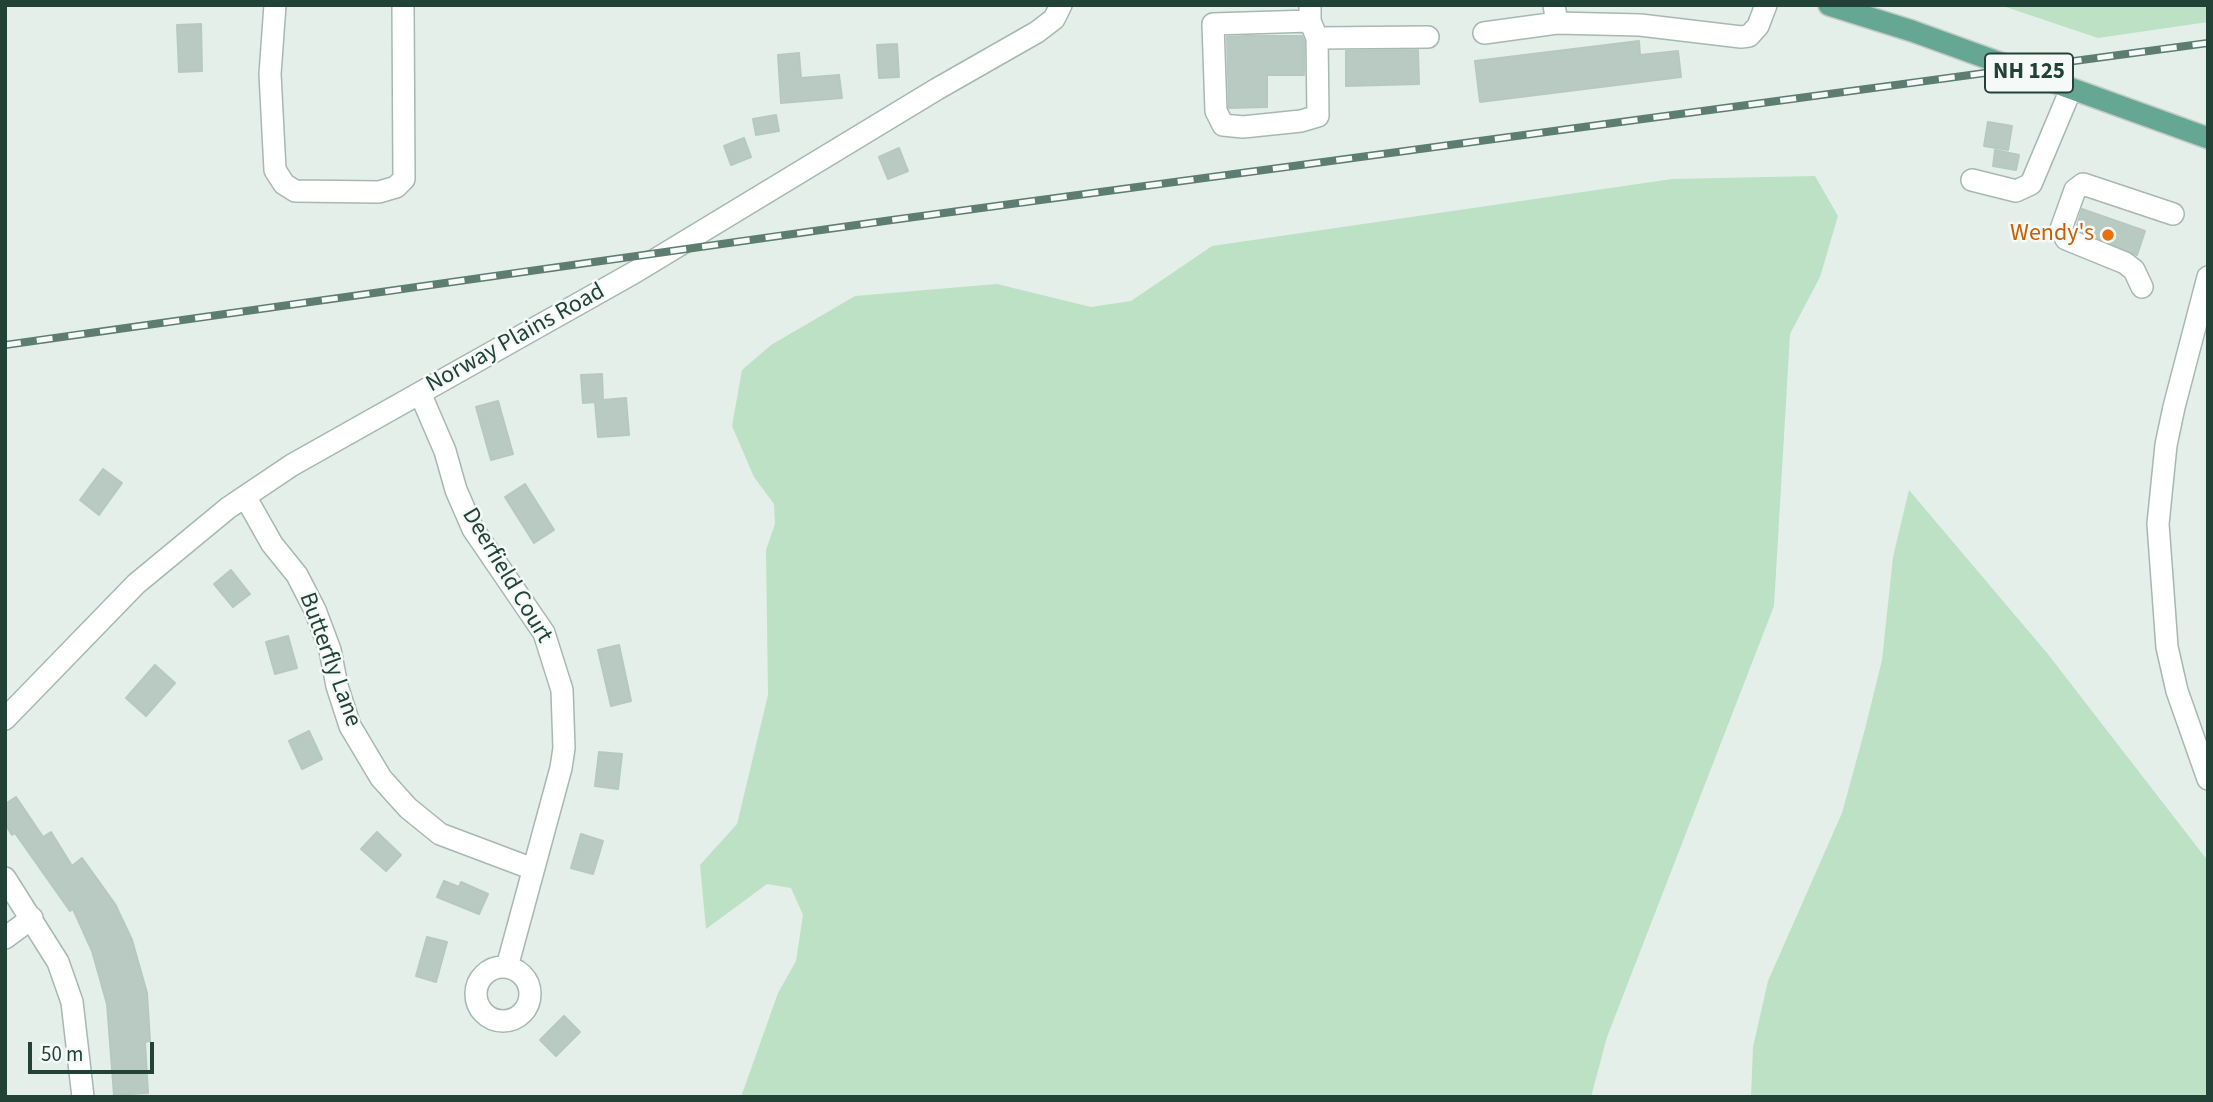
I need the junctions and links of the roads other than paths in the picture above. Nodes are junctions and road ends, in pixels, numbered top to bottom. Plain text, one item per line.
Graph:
1 (275, 5) edge
2 (403, 5) edge
3 (1061, 5) edge
4 (1766, 5) edge
5 (1843, 7) edge
6 (1556, 14) edge
7 (1312, 21) edge
8 (1485, 33) dead end
9 (1428, 37) dead end
10 (2071, 89) junction
11 (2208, 138) edge
12 (1972, 180) dead end
13 (2173, 214) dead end
14 (2208, 277) edge
15 (2141, 287) dead end
16 (420, 393) junction
17 (246, 498) junction
18 (5, 719) edge
19 (2208, 779) edge
20 (533, 869) junction
21 (5, 878) edge
22 (32, 919) junction
23 (5, 938) edge
24 (507, 967) dead end
25 (83, 1097) edge

1 - 2 street
3 - 16 street, Norway Plains Road
4 - 6 street
5 - 10 main road, NH 125
6 - 8 street
7 - 7 street
7 - 9 street
10 - 11 main road, NH 125
10 - 12 street
13 - 15 street
14 - 19 street
16 - 17 street, Norway Plains Road
16 - 20 street, Deerfield Court
17 - 18 street, Norway Plains Road
17 - 20 street, Butterfly Lane
20 - 24 street, Deerfield Court
21 - 22 street
22 - 23 street
22 - 25 street

